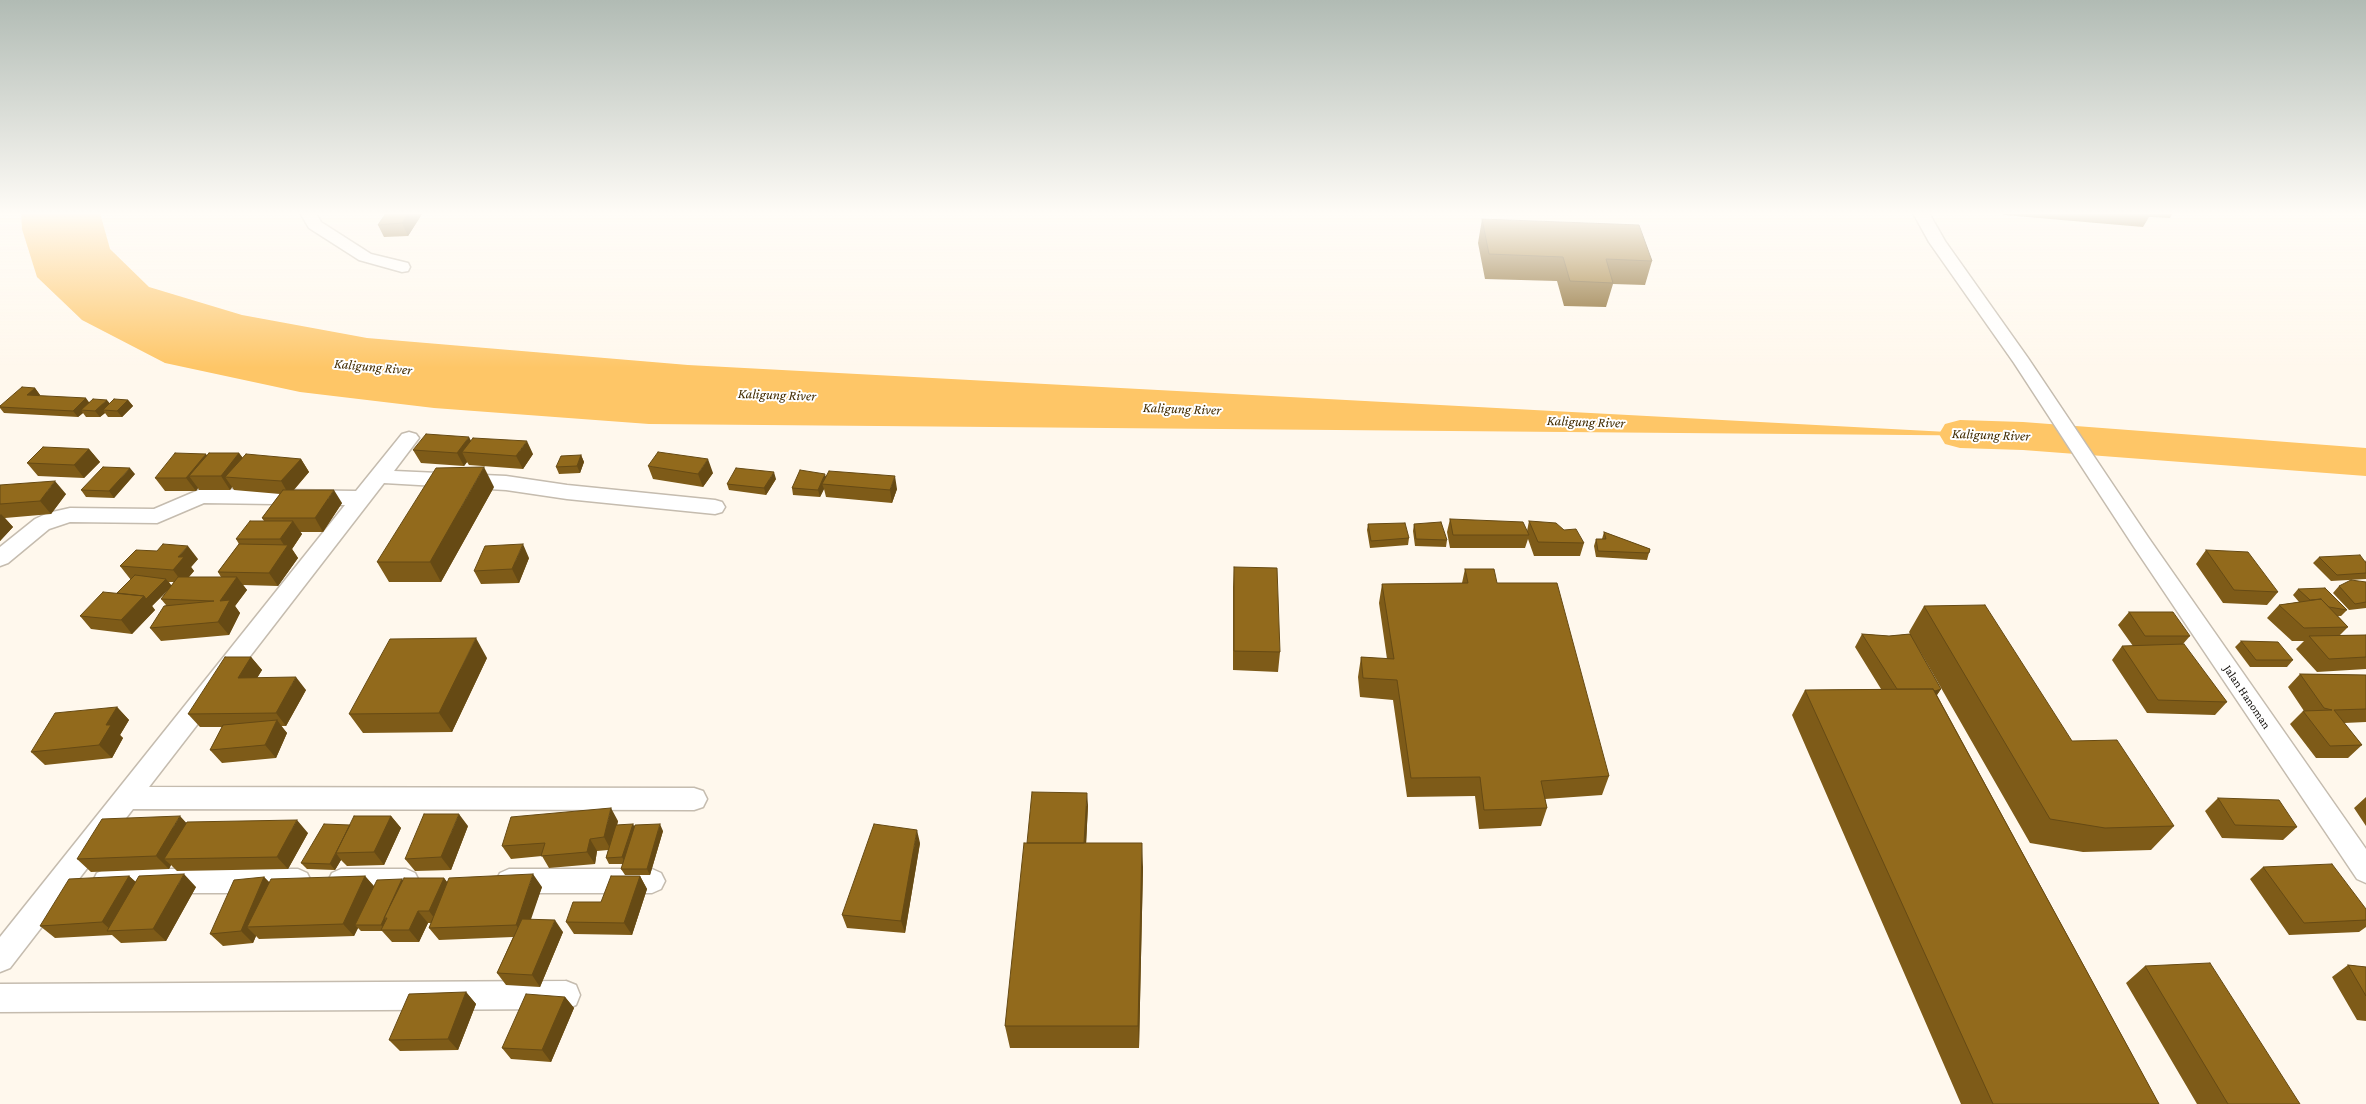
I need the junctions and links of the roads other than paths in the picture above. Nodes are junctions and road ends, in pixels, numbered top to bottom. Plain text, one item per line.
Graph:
1 (393, 265) edge
2 (1953, 265) edge
3 (402, 267) dead end
4 (409, 438) dead end
5 (379, 476) junction
6 (362, 498) junction
7 (715, 508) dead end
8 (0, 558) edge
9 (126, 798) junction
10 (694, 799) dead end
11 (2366, 871) edge
12 (61, 881) junction
13 (426, 881) edge
14 (485, 881) edge
15 (652, 881) dead end
16 (0, 959) edge
17 (566, 995) edge
18 (0, 998) edge

1 - 3 street
2 - 11 street, Jalan Hanoman
4 - 5 street
5 - 6 street
5 - 7 street
6 - 8 street
6 - 9 street
9 - 10 street
9 - 12 street
12 - 13 street
12 - 16 street
14 - 15 street
17 - 18 street

